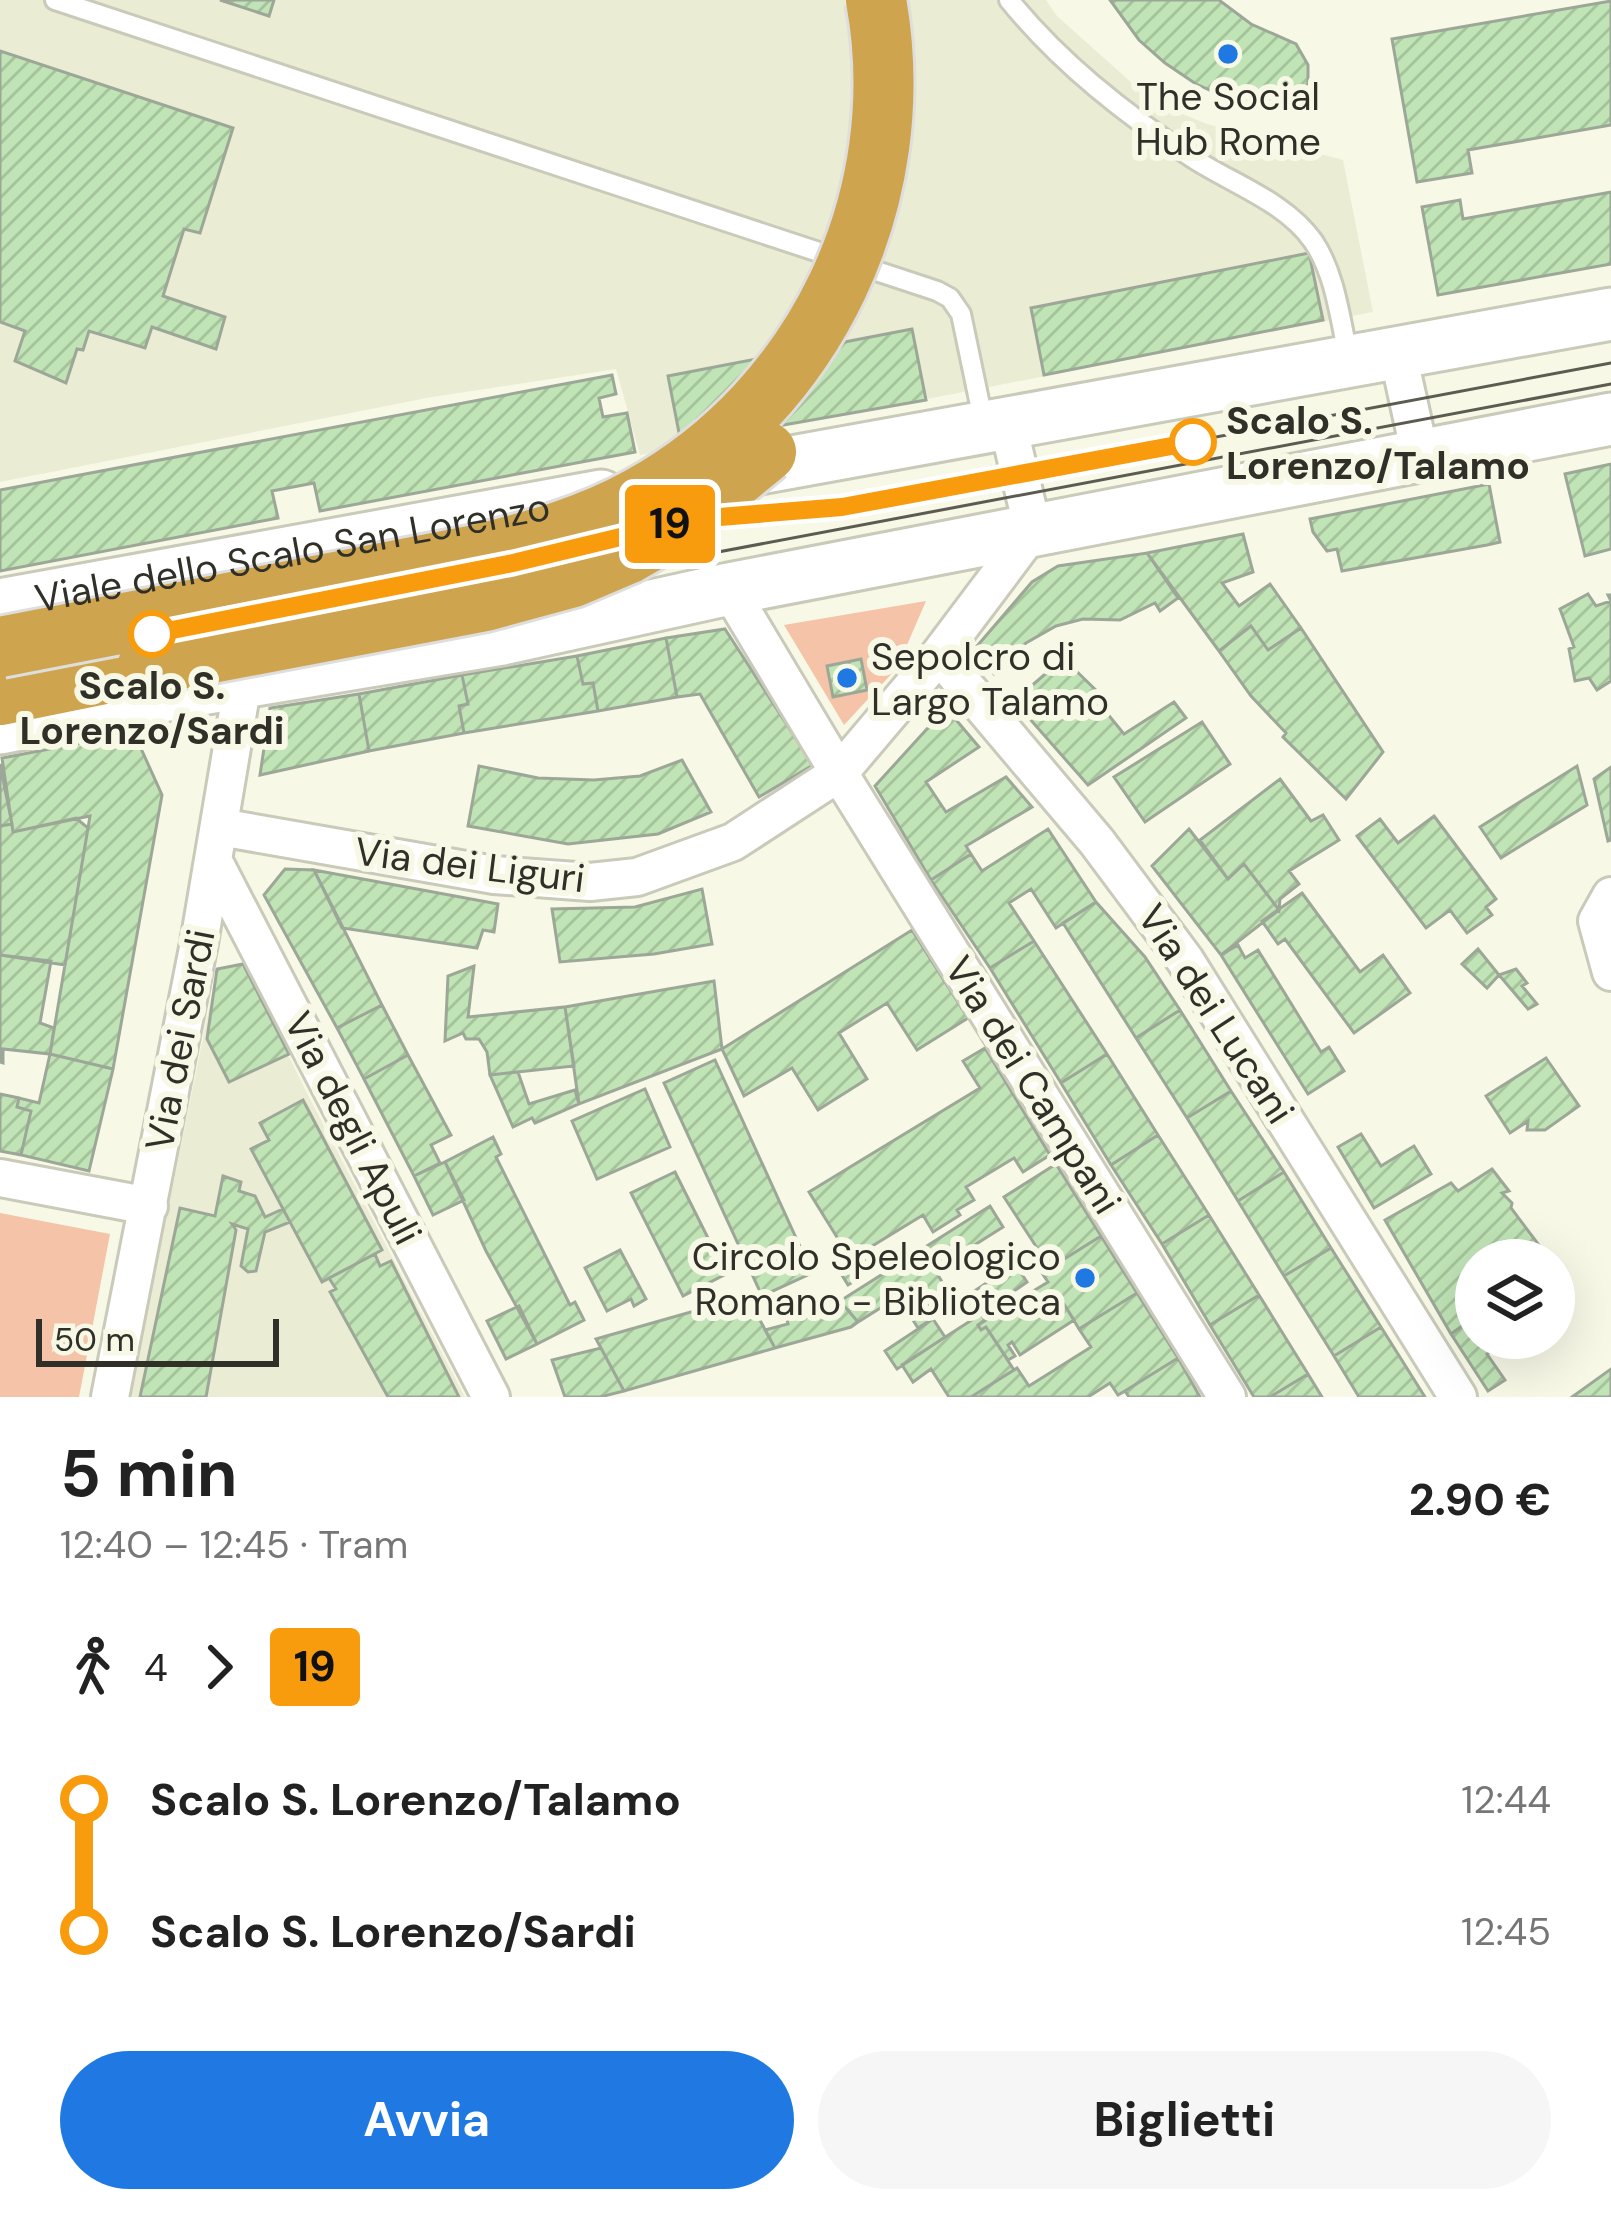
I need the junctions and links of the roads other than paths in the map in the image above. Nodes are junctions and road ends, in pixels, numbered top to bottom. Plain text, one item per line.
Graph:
1 (55, 0) edge
2 (876, 0) edge
3 (905, 0) edge
4 (1009, 0) edge
5 (1611, 314) edge
6 (1373, 358) junction
7 (1611, 418) edge
8 (996, 427) junction
9 (1420, 454) junction
10 (1033, 530) junction
11 (729, 589) junction
12 (0, 605) edge
13 (0, 647) edge
14 (939, 655) junction
15 (243, 682) junction
16 (0, 694) edge
17 (0, 728) edge
18 (839, 773) junction
19 (216, 844) junction
20 (1608, 900) edge
21 (1611, 972) edge
22 (0, 1178) edge
23 (149, 1205) junction
24 (110, 1397) edge
25 (490, 1397) edge
26 (1227, 1397) edge
27 (1458, 1397) edge

1 - 8 lane
2 - 13 highway, bridge
3 - 16 highway, bridge
4 - 6 lane
5 - 6 main road, Viale dello Scalo San Lorenzo
6 - 8 main road, Viale dello Scalo San Lorenzo
6 - 9 street
7 - 9 main road
8 - 10 street
8 - 12 main road, Viale dello Scalo San Lorenzo
9 - 10 main road
10 - 11 main road
10 - 14 street, Via dei Liguri
11 - 15 main road
11 - 18 street, Via dei Campani
14 - 18 street, Via dei Liguri
14 - 27 street, Via dei Lucani
15 - 17 main road
15 - 19 street, Via dei Sardi
18 - 19 street, Via dei Liguri
18 - 26 street, Via dei Campani
19 - 23 street, Via dei Sardi
19 - 25 street, Via degli Apuli
20 - 21 street
22 - 23 street
23 - 24 street, Via dei Sardi

